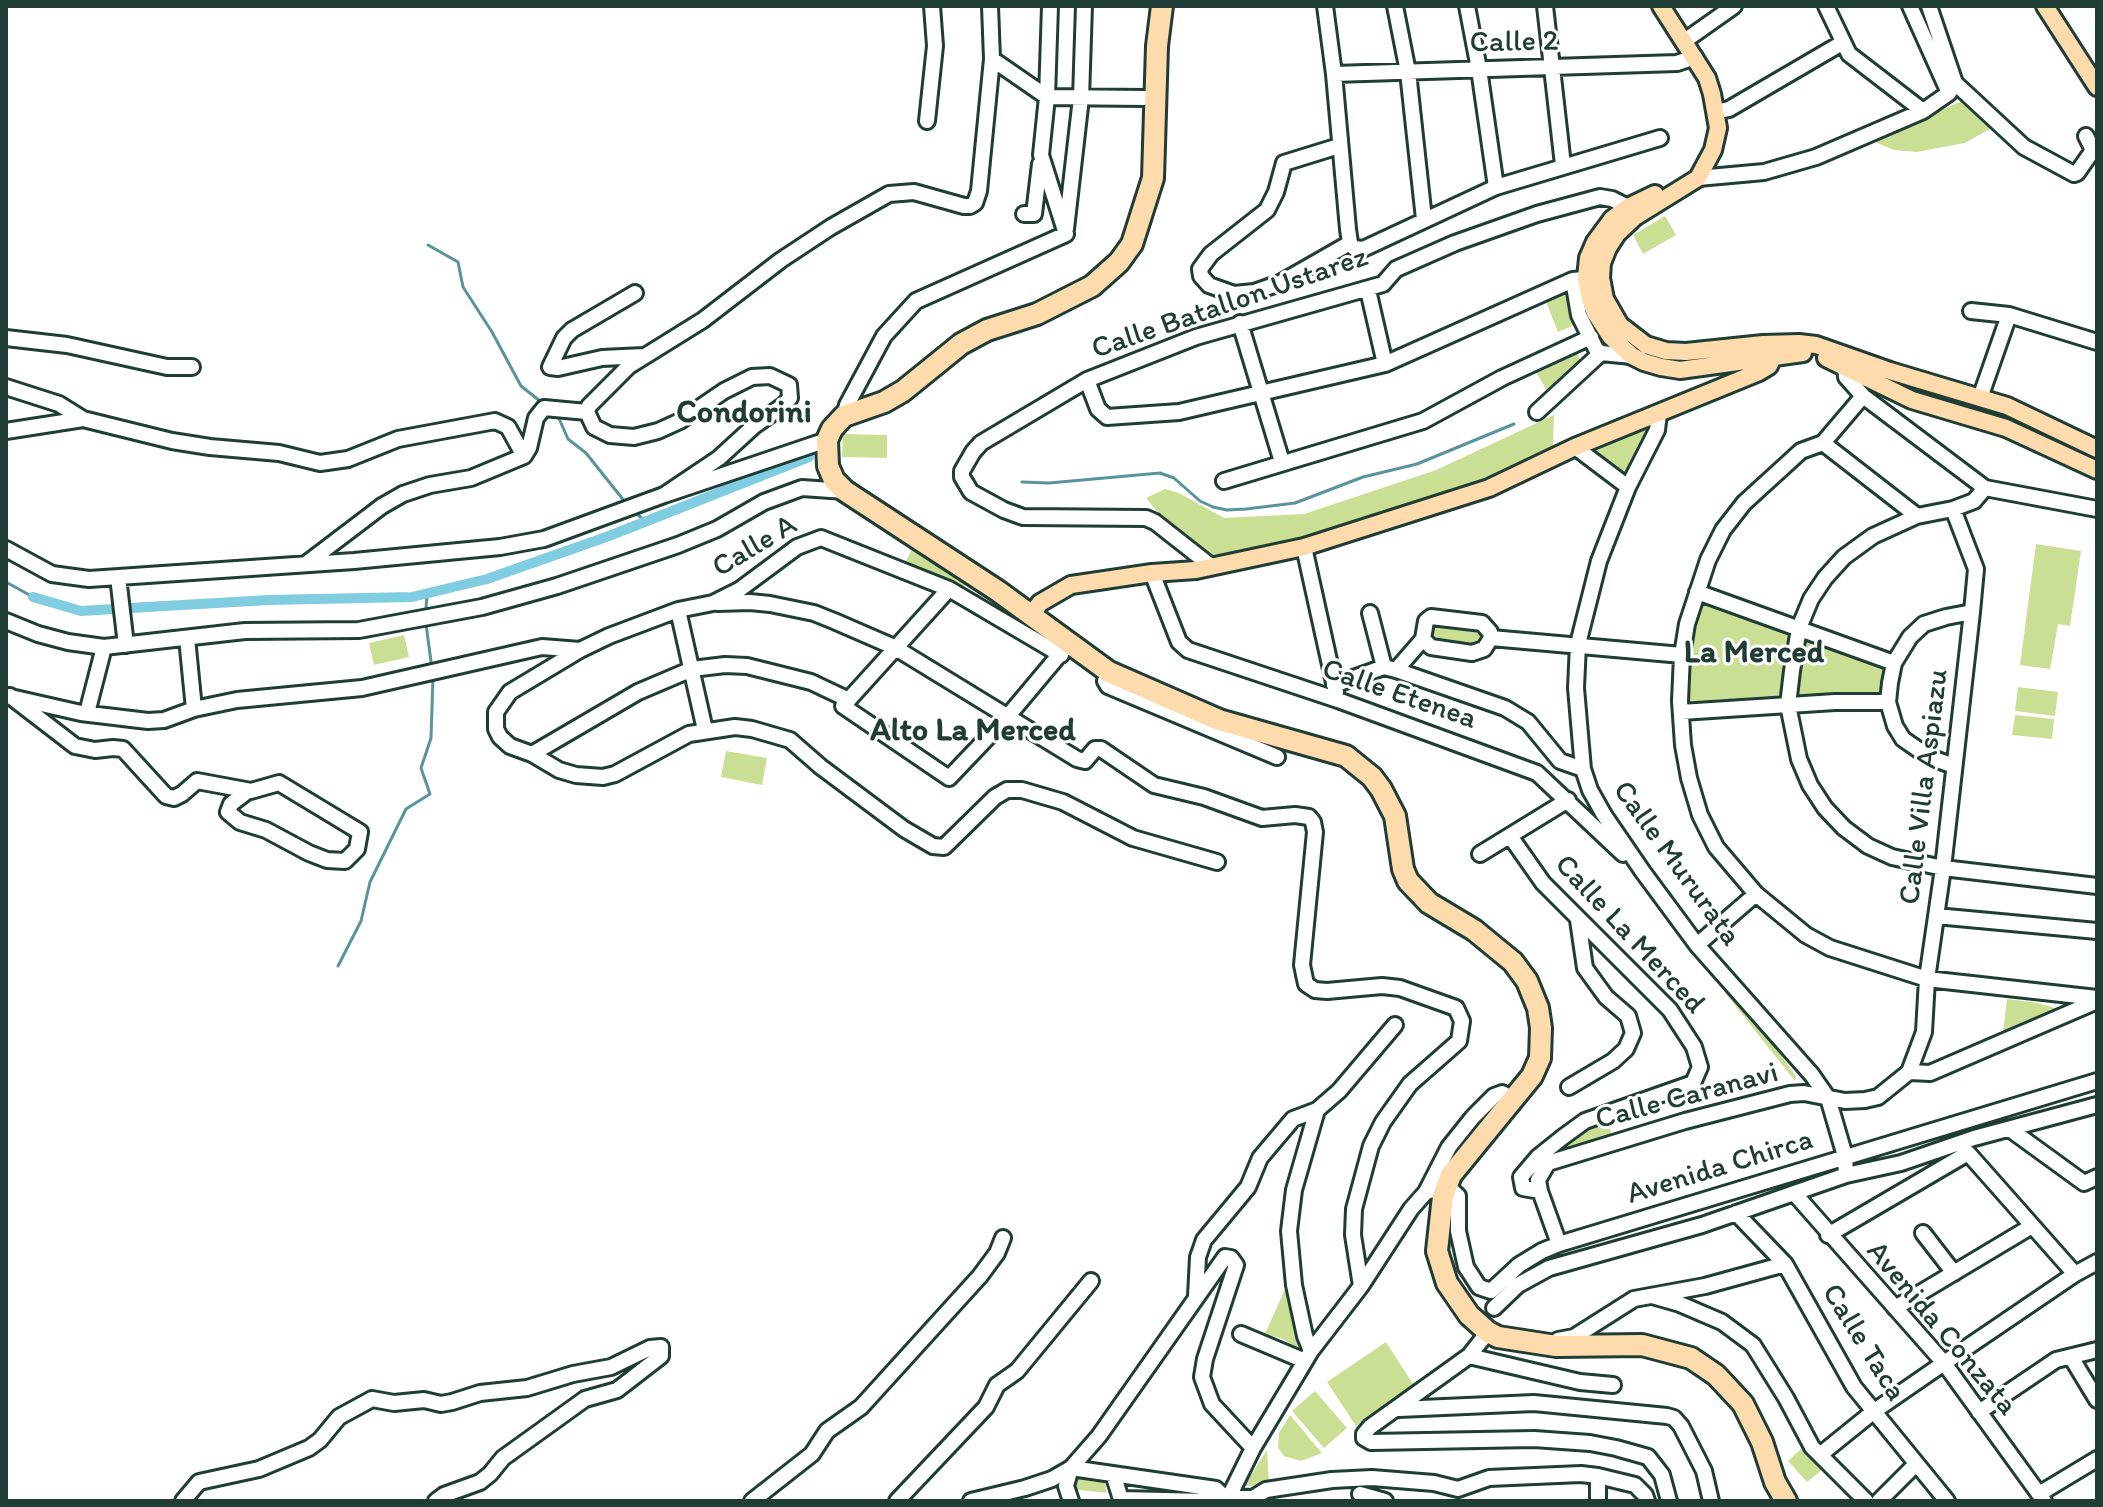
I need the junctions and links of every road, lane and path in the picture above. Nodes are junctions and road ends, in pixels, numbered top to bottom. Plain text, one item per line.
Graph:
1 (932, 6) edge
2 (990, 6) edge
3 (1050, 6) edge
4 (1084, 6) edge
5 (1149, 6) edge
6 (1162, 6) edge
7 (1325, 6) edge
8 (1395, 6) edge
9 (1467, 6) edge
10 (1545, 6) edge
11 (1661, 6) edge
12 (1734, 6) edge
13 (1826, 6) edge
14 (1910, 6) edge
15 (1929, 6) edge
16 (2045, 6) edge
17 (1683, 42) junction
18 (1842, 43) junction
19 (1695, 57) junction
20 (992, 59) junction
21 (1554, 68) junction
22 (1479, 69) junction
23 (1408, 72) junction
24 (1334, 74) junction
25 (2097, 87) edge
26 (1952, 88) junction
27 (1047, 97) junction
28 (1081, 98) junction
29 (1151, 98) junction
30 (1923, 111) junction
31 (1715, 112) junction
32 (927, 121) dead end
33 (2086, 136) dead end
34 (1660, 138) dead end
35 (1339, 146) junction
36 (1041, 155) junction
37 (1563, 165) junction
38 (1698, 178) junction
39 (1496, 187) junction
40 (1632, 212) junction
41 (1024, 214) dead end
42 (1424, 219) junction
43 (1066, 234) junction
44 (1354, 240) junction
45 (1587, 279) junction
46 (1368, 290) junction
47 (635, 293) dead end
48 (1971, 311) dead end
49 (2009, 315) junction
50 (1240, 323) junction
51 (1591, 337) junction
52 (6, 338) edge
53 (2097, 342) edge
54 (1768, 350) junction
55 (1601, 353) junction
56 (644, 356) junction
57 (1632, 356) junction
58 (1847, 362) junction
59 (1385, 364) junction
60 (192, 367) dead end
61 (1087, 380) junction
62 (6, 387) edge
63 (1262, 392) junction
64 (1863, 396) junction
65 (1980, 398) junction
66 (587, 412) junction
67 (1537, 412) dead end
68 (1659, 414) junction
69 (844, 416) junction
70 (1974, 418) junction
71 (83, 419) junction
72 (6, 431) edge
73 (1823, 443) junction
74 (1575, 447) junction
75 (2097, 449) edge
76 (827, 450) junction
77 (524, 456) junction
78 (1282, 462) junction
79 (2097, 470) edge
80 (1224, 481) dead end
81 (1628, 487) junction
82 (1985, 488) junction
83 (845, 491) junction
84 (664, 495) junction
85 (1953, 509) junction
86 (2097, 509) edge
87 (1917, 516) junction
88 (1304, 547) junction
89 (6, 549) edge
90 (307, 564) junction
91 (1211, 566) junction
92 (1152, 573) junction
93 (118, 577) junction
94 (949, 589) junction
95 (1697, 592) junction
96 (713, 603) junction
97 (678, 610) junction
98 (1972, 612) junction
99 (1370, 613) dead end
100 (1032, 614) junction
101 (6, 621) edge
102 (1799, 628) junction
103 (187, 638) junction
104 (1491, 638) junction
105 (1423, 639) junction
106 (1578, 644) junction
107 (126, 645) junction
108 (104, 647) junction
109 (894, 647) junction
110 (1064, 649) junction
111 (580, 650) junction
112 (1682, 655) junction
113 (1894, 663) junction
114 (1390, 668) junction
115 (692, 669) junction
116 (1109, 672) junction
117 (1336, 693) junction
118 (8, 695) edge
119 (849, 700) junction
120 (1888, 702) junction
121 (1788, 705) junction
122 (194, 709) junction
123 (1681, 712) junction
124 (87, 713) junction
125 (1008, 716) junction
126 (705, 730) junction
127 (532, 754) junction
128 (1277, 757) dead end
129 (1954, 766) junction
130 (1583, 769) junction
131 (248, 791) junction
132 (1568, 800) junction
133 (1510, 836) junction
134 (1480, 854) dead end
135 (1217, 862) dead end
136 (1943, 868) junction
137 (1643, 872) junction
138 (2097, 886) edge
139 (1756, 894) junction
140 (1936, 916) junction
141 (1578, 920) junction
142 (2097, 931) edge
143 (1697, 945) junction
144 (1927, 979) junction
145 (2097, 999) edge
146 (1395, 1025) dead end
147 (1909, 1072) junction
148 (2097, 1081) edge
149 (1569, 1087) dead end
150 (1828, 1098) junction
151 (1514, 1099) junction
152 (2097, 1105) edge
153 (1317, 1110) junction
154 (2011, 1130) junction
155 (1845, 1156) junction
156 (1846, 1175) junction
157 (2097, 1177) edge
158 (1447, 1186) junction
159 (1540, 1191) junction
160 (1426, 1192) junction
161 (1794, 1193) junction
162 (1736, 1213) junction
163 (2032, 1226) junction
164 (1923, 1233) dead end
165 (1828, 1235) junction
166 (1003, 1238) dead end
167 (1559, 1244) junction
168 (2097, 1262) edge
169 (1785, 1264) junction
170 (1512, 1273) junction
171 (1954, 1273) junction
172 (2075, 1274) junction
173 (1531, 1278) junction
174 (1091, 1281) dead end
175 (1361, 1286) junction
176 (1652, 1296) junction
177 (1196, 1297) junction
178 (1494, 1308) dead end
179 (1895, 1308) junction
180 (1488, 1332) junction
181 (1241, 1334) dead end
182 (1556, 1346) junction
183 (2097, 1350) edge
184 (1308, 1356) junction
185 (1469, 1356) junction
186 (2071, 1357) junction
187 (1944, 1363) junction
188 (1613, 1385) dead end
189 (2097, 1400) edge
190 (1398, 1409) junction
191 (1873, 1412) junction
192 (1979, 1412) junction
193 (1253, 1448) junction
194 (1821, 1454) junction
195 (2097, 1459) edge
196 (1915, 1465) junction
197 (1071, 1468) junction
198 (1113, 1474) junction
199 (1598, 1476) junction
200 (1183, 1485) junction
201 (1360, 1494) dead end
202 (2041, 1498) edge
203 (1223, 1499) edge
204 (1177, 1500) edge
205 (1252, 1500) edge
206 (183, 1501) edge
207 (436, 1501) edge
208 (752, 1501) edge
209 (897, 1501) edge
210 (971, 1501) edge
211 (1071, 1501) edge
212 (1206, 1501) edge
213 (1385, 1501) edge
214 (1598, 1501) edge
215 (1647, 1501) edge
216 (1669, 1501) edge
217 (1711, 1501) edge
218 (1786, 1501) edge
219 (1866, 1501) edge
220 (1879, 1501) edge
221 (1947, 1501) edge

1 - 32 street
2 - 20 street
3 - 27 street
4 - 28 street
5 - 29 highway
6 - 29 highway
7 - 24 street
8 - 23 street
9 - 22 street
10 - 21 street
11 - 17 main road
12 - 17 street
13 - 18 street
14 - 26 street
15 - 26 street
16 - 25 main road
17 - 19 main road
18 - 30 street
18 - 31 street
19 - 21 street, Calle 2
19 - 31 main road
20 - 27 street
20 - 56 street
21 - 22 street, Calle 2
21 - 37 street
22 - 23 street, Calle 2
22 - 39 street
23 - 24 street, Calle 2
23 - 42 street
24 - 35 street
26 - 30 street
26 - 33 street
27 - 28 street
27 - 36 street
28 - 29 street
28 - 43 street
29 - 69 highway
30 - 38 street
31 - 38 main road
31 - 40 main road
34 - 37 street
35 - 44 street
35 - 44 street
36 - 41 street
36 - 43 street
37 - 39 street
38 - 40 main road
39 - 42 street
40 - 45 main road
40 - 46 street, Calle Batallon Ustarez
42 - 44 street
43 - 69 street
45 - 51 street
45 - 54 main road
45 - 57 main road
45 - 59 street
46 - 50 street, Calle Batallon Ustarez
46 - 59 street
47 - 56 street
48 - 49 street
49 - 53 street
49 - 65 street
50 - 61 street, Calle Batallon Ustarez
50 - 63 street
51 - 55 street
51 - 78 street
52 - 60 street
54 - 57 main road
54 - 58 main road
54 - 68 main road
55 - 57 street
55 - 67 street
56 - 66 street
58 - 64 street
58 - 65 main road
58 - 70 main road
59 - 63 street
61 - 63 street
61 - 91 street, Calle Batallon Ustarez
62 - 71 street
63 - 78 street
64 - 73 street
64 - 82 street
65 - 70 main road
65 - 75 main road
66 - 77 street
66 - 84 street
68 - 74 main road
68 - 81 street, Calle Mururata
69 - 76 highway
70 - 79 main road
71 - 72 street
71 - 77 street
73 - 87 street
73 - 95 street
74 - 81 street
74 - 88 main road
76 - 83 highway
76 - 84 street
77 - 90 street
78 - 80 street
81 - 106 street, Calle Mururata
82 - 85 street
82 - 86 street
83 - 100 highway
83 - 103 street
84 - 90 street
85 - 87 street
85 - 98 street, Calle Villa Aspiazu
87 - 102 street
88 - 91 main road
88 - 117 street
89 - 93 street
90 - 93 street
91 - 92 main road
92 - 100 main road
92 - 117 street, Calle Etenea
93 - 107 street
94 - 96 street, Calle A
94 - 109 street
94 - 110 street, Calle A
95 - 102 street
95 - 112 street
96 - 97 street, Calle A
96 - 109 street
97 - 111 street, Calle A
97 - 115 street
98 - 113 street
98 - 129 street, Calle Villa Aspiazu
99 - 114 street
100 - 110 highway
101 - 108 street
102 - 113 street
102 - 121 street
103 - 107 street
103 - 122 street
104 - 105 street
104 - 105 street
104 - 106 street
105 - 114 street
106 - 112 street
106 - 130 street, Calle Mururata
107 - 108 street
108 - 124 street
109 - 119 street
109 - 125 street
110 - 116 highway
110 - 125 street
111 - 122 street
111 - 127 street, Calle A
112 - 123 street
113 - 120 street
114 - 117 street
114 - 130 street
115 - 119 street
115 - 126 street
115 - 127 street
116 - 128 street
116 - 151 highway
117 - 132 street, Calle Etenea
118 - 124 street
118 - 131 street
119 - 125 street
120 - 121 street
120 - 129 street
121 - 123 street
121 - 136 street
122 - 124 street
123 - 139 street
125 - 175 street
126 - 127 street
126 - 135 street
129 - 136 street, Calle Villa Aspiazu
130 - 137 street, Calle Mururata
131 - 131 street
132 - 133 street
132 - 137 street, Calle Etenea
133 - 134 street
133 - 141 street, Calle La Merced
136 - 138 street
136 - 140 street, Calle Villa Aspiazu
137 - 143 street, Calle Mururata
139 - 143 street
139 - 144 street
140 - 142 street
140 - 144 street, Calle Villa Aspiazu
141 - 149 street
141 - 159 street, Calle La Merced
143 - 150 street, Calle Mururata
144 - 145 street
144 - 147 street, Calle Villa Aspiazu
145 - 147 street, Calle Caranavi
146 - 153 street
147 - 150 street, Calle Caranavi
148 - 155 street, Avenida Chirca
150 - 155 street, Calle Mururata
150 - 159 street, Calle Caranavi
151 - 158 highway
151 - 160 street
152 - 154 street, Avenida Chirca
153 - 177 street
153 - 184 street
154 - 156 street, Avenida Chirca
154 - 157 street
155 - 156 street, Calle Mururata
155 - 167 street, Avenida Chirca
156 - 161 street, Avenida Chirca
158 - 160 street
158 - 170 street, Avenida Chirca
158 - 180 highway
159 - 167 street
160 - 175 street
161 - 162 street, Avenida Chirca
161 - 165 street, Avenida Conzata
162 - 169 street, Calle Taca
162 - 173 street, Avenida Chirca
163 - 165 street
163 - 171 street
163 - 172 street
164 - 171 street
165 - 179 street, Avenida Conzata
166 - 208 street
167 - 170 street, Avenida Chirca
168 - 172 street
169 - 176 street
169 - 191 street, Calle Taca
170 - 173 street
171 - 179 street
172 - 187 street
173 - 178 street, Avenida Chirca
174 - 209 street
175 - 184 street
176 - 182 street
176 - 194 street
177 - 193 street
177 - 197 street
179 - 187 street, Avenida Conzata
180 - 182 highway
180 - 185 street
181 - 184 street
182 - 218 highway
183 - 186 street
184 - 193 street
185 - 188 street
185 - 190 street
186 - 189 street
186 - 192 street
187 - 191 street
187 - 192 street, Avenida Conzata
190 - 216 street
190 - 217 street
191 - 194 street
191 - 196 street, Calle Taca
192 - 202 street, Avenida Conzata
193 - 203 street
194 - 219 street
195 - 202 street
196 - 220 street
196 - 221 street, Calle Taca
197 - 198 street
197 - 210 street
197 - 211 street
198 - 200 street
198 - 204 street
199 - 205 street
199 - 214 street
199 - 215 street
200 - 203 street
200 - 204 street
201 - 213 street
203 - 205 street
204 - 212 street
206 - 207 street

